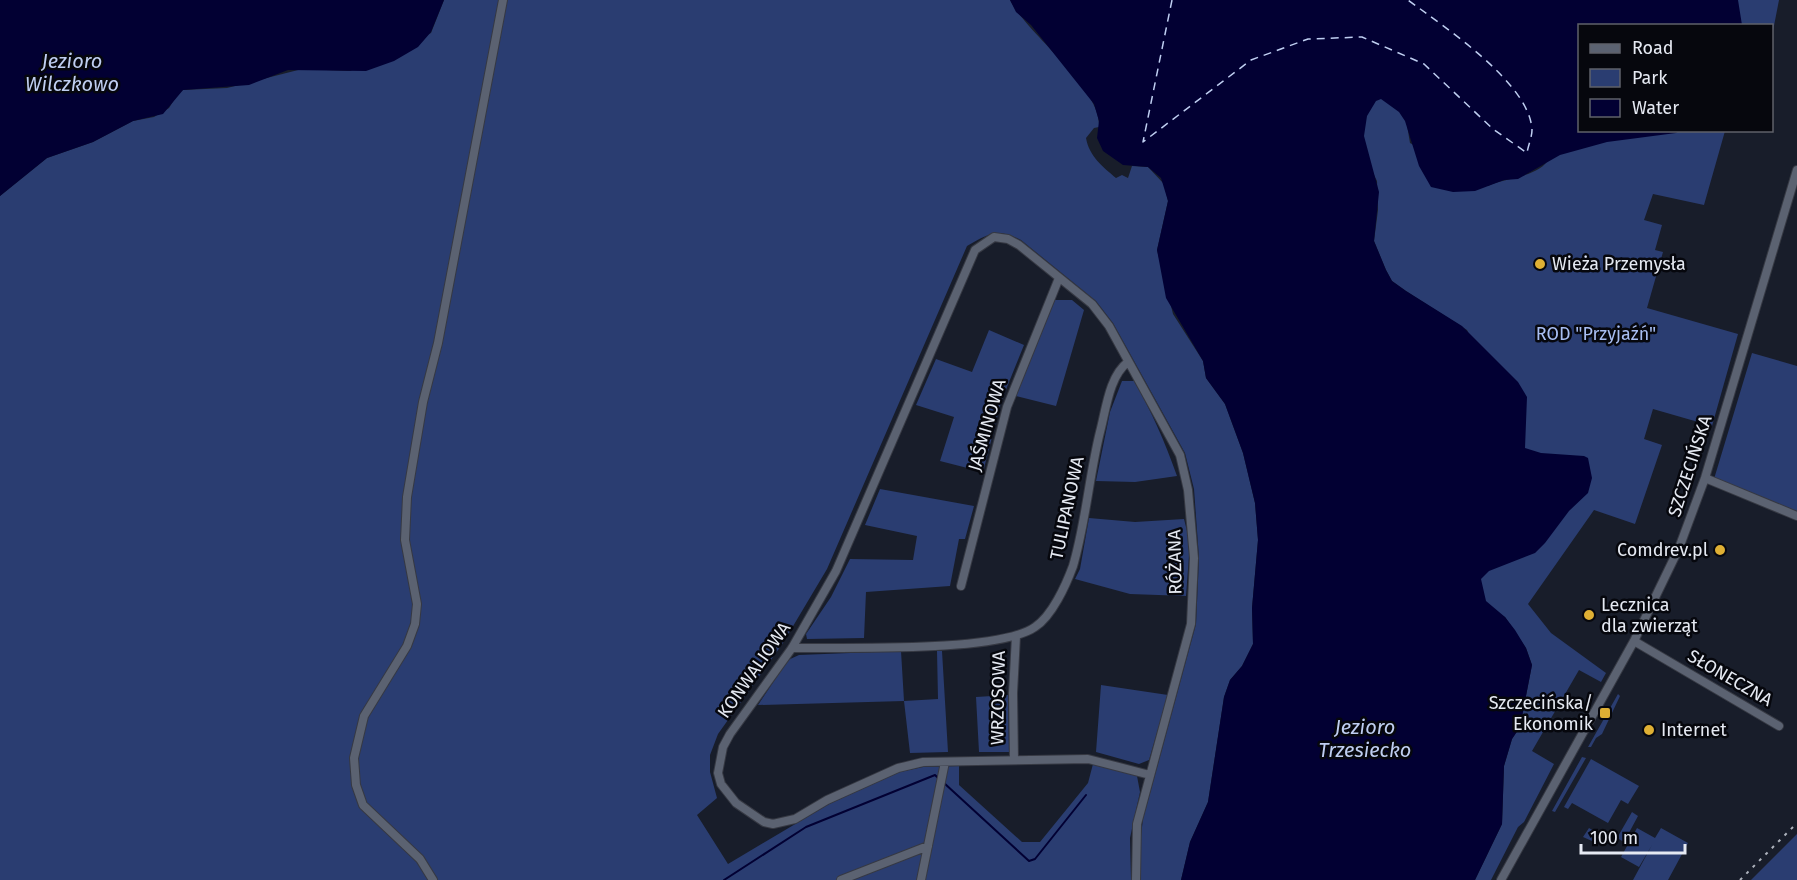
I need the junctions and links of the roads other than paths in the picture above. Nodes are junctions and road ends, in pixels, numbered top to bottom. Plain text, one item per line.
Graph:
1 (503, 0) edge
2 (1797, 170) edge
3 (1059, 278) junction
4 (1128, 362) junction
5 (1705, 478) junction
6 (1797, 516) edge
7 (961, 586) dead end
8 (1016, 636) junction
9 (1634, 641) junction
10 (792, 648) junction
11 (1779, 726) dead end
12 (1014, 760) junction
13 (945, 762) junction
14 (1150, 775) junction
15 (928, 846) junction
16 (433, 880) edge
17 (841, 880) edge
18 (921, 880) edge
19 (1136, 880) edge
20 (1501, 880) edge

1 - 16 street
2 - 5 street, SZCZECIŃSKA
3 - 4 street, RÓŻANA
3 - 7 street, JAŚMINOWA
3 - 10 street, KONWALIOWA
4 - 8 street, TULIPANOWA
4 - 14 street, RÓŻANA
5 - 6 street
5 - 9 street, SZCZECIŃSKA
8 - 10 street, TULIPANOWA
8 - 12 street, WRZOSOWA
9 - 11 street, SŁONECZNA
9 - 20 street, SZCZECIŃSKA
10 - 13 street, KONWALIOWA
12 - 13 street, KONWALIOWA
12 - 14 street, KONWALIOWA
13 - 15 street
14 - 19 street, RÓŻANA
15 - 17 street
15 - 18 street

